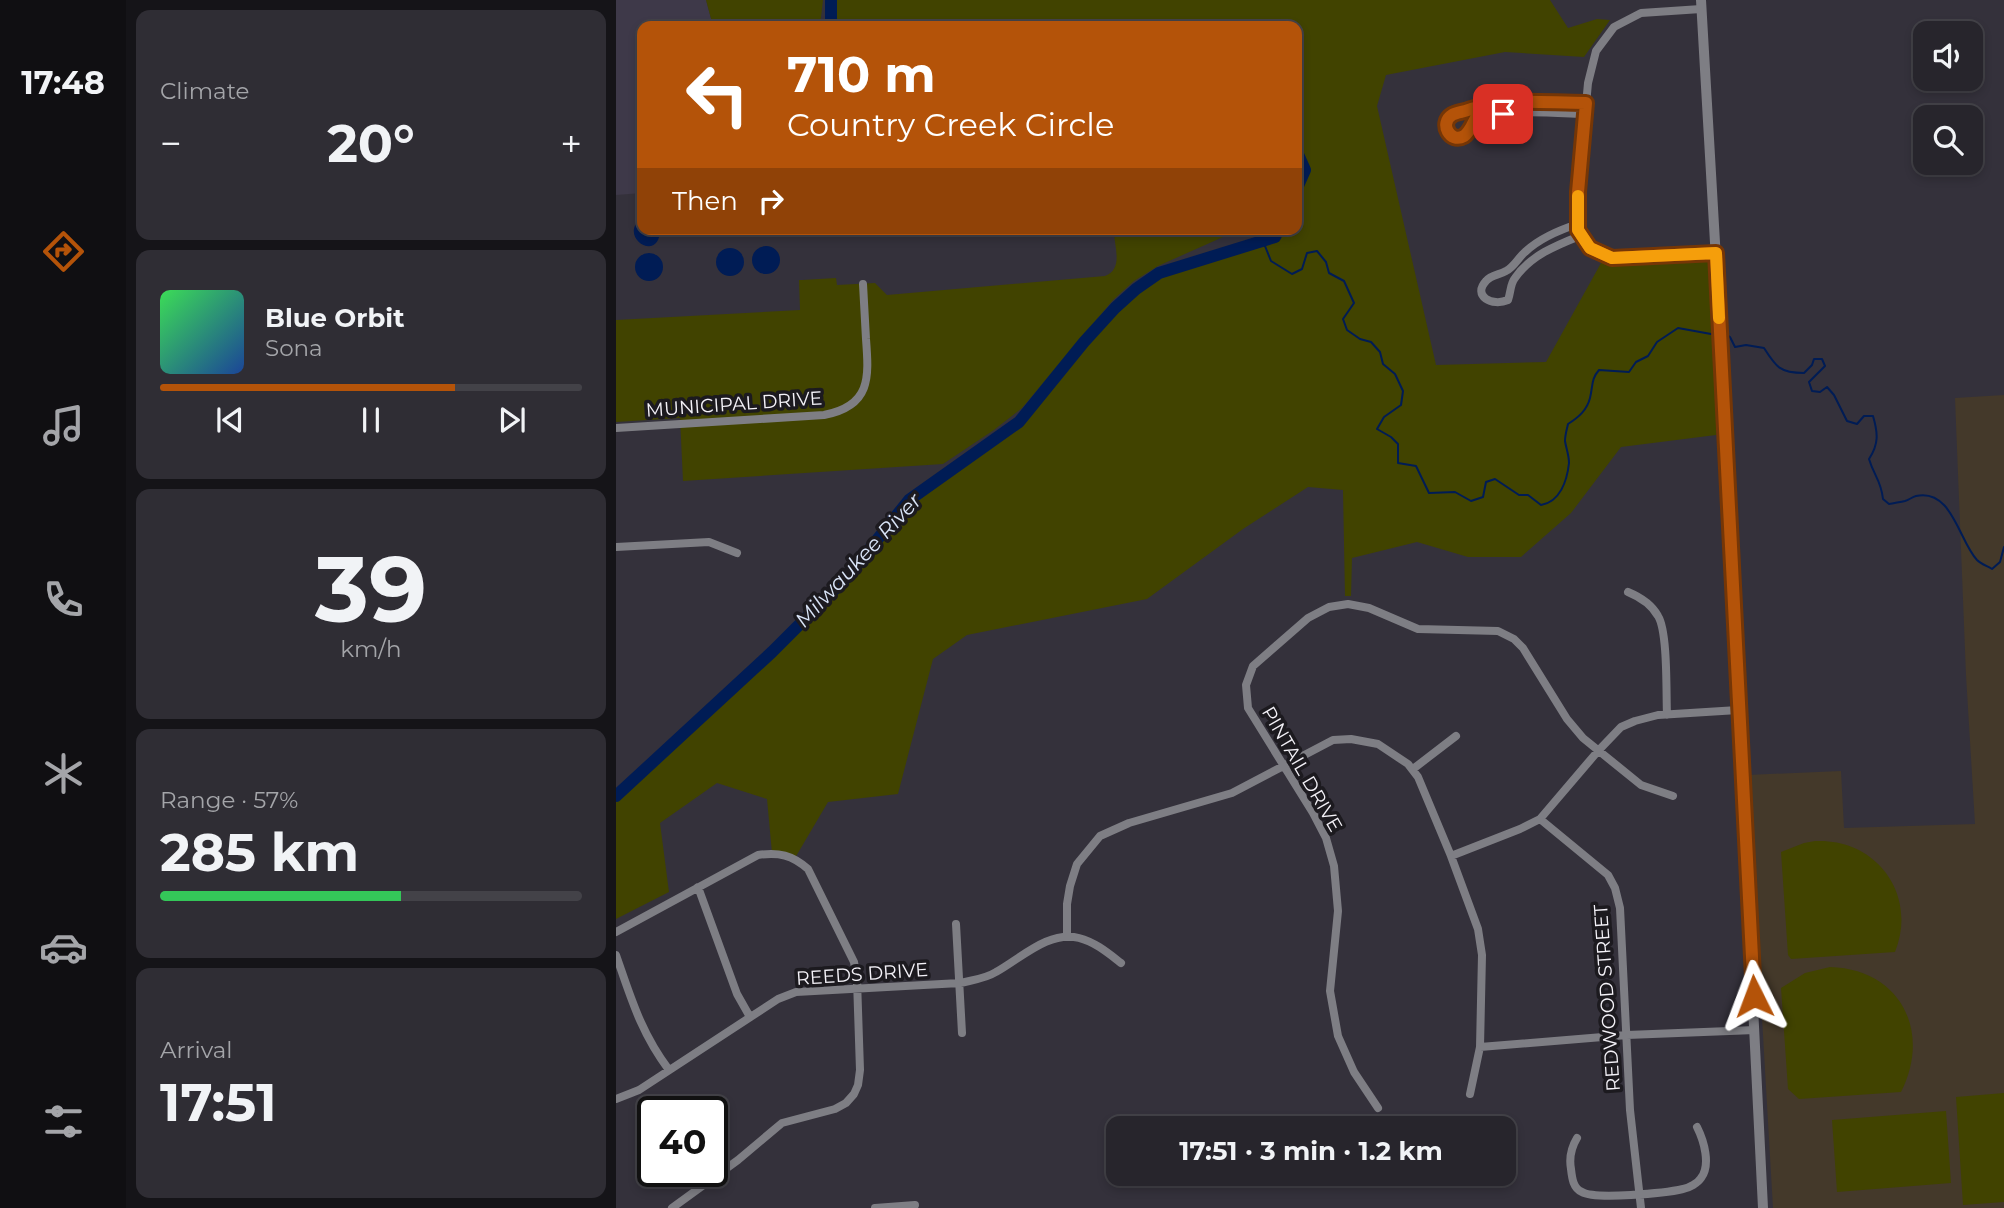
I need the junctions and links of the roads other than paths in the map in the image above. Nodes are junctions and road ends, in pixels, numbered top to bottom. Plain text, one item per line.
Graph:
1 (1701, 4) edge
2 (1586, 103) junction
3 (1585, 114) junction
4 (1578, 224) junction
5 (1581, 235) junction
6 (1716, 253) junction
7 (863, 284) dead end
8 (616, 428) edge
9 (616, 547) edge
10 (737, 553) dead end
11 (1629, 592) dead end
12 (1738, 710) junction
13 (1667, 715) junction
14 (1456, 736) dead end
15 (1598, 751) junction
16 (1284, 765) junction
17 (1413, 769) junction
18 (1673, 796) dead end
19 (1540, 819) junction
20 (1451, 856) junction
21 (698, 887) junction
22 (956, 924) dead end
23 (616, 932) edge
24 (1067, 937) junction
25 (616, 955) edge
26 (1121, 963) dead end
27 (960, 982) junction
28 (858, 989) junction
29 (750, 1017) junction
30 (1755, 1030) junction
31 (962, 1032) dead end
32 (1627, 1035) junction
33 (1480, 1047) junction
34 (669, 1070) junction
35 (1470, 1094) dead end
36 (616, 1099) edge
37 (1378, 1108) dead end
38 (1697, 1127) dead end
39 (1577, 1138) dead end
40 (1639, 1194) junction
41 (915, 1205) dead end
42 (672, 1208) edge
43 (874, 1208) edge
44 (1641, 1208) edge
45 (1763, 1208) edge

1 - 2 street
1 - 6 street
2 - 3 street
2 - 3 street
3 - 4 street
4 - 5 street
4 - 5 street
5 - 6 street
6 - 12 street
7 - 8 street, MUNICIPAL DRIVE
9 - 10 street
11 - 13 street
12 - 13 street
12 - 30 street
13 - 15 street
14 - 17 street
15 - 16 street, PINTAIL DRIVE
15 - 18 street
15 - 19 street
16 - 17 street
16 - 24 street
16 - 37 street, PINTAIL DRIVE
17 - 20 street
19 - 20 street
19 - 32 street, REDWOOD STREET
20 - 33 street
21 - 23 street
21 - 28 street
21 - 29 street
22 - 27 street
24 - 26 street
24 - 27 street, REEDS DRIVE
25 - 34 street
27 - 28 street, REEDS DRIVE
27 - 31 street
28 - 29 street, REEDS DRIVE
28 - 42 street
29 - 34 street, REEDS DRIVE
30 - 32 street
30 - 45 street
32 - 33 street
32 - 40 street, REDWOOD STREET
33 - 35 street
34 - 36 street, REEDS DRIVE
38 - 40 street
39 - 40 street
40 - 44 street, REDWOOD STREET
41 - 43 street

